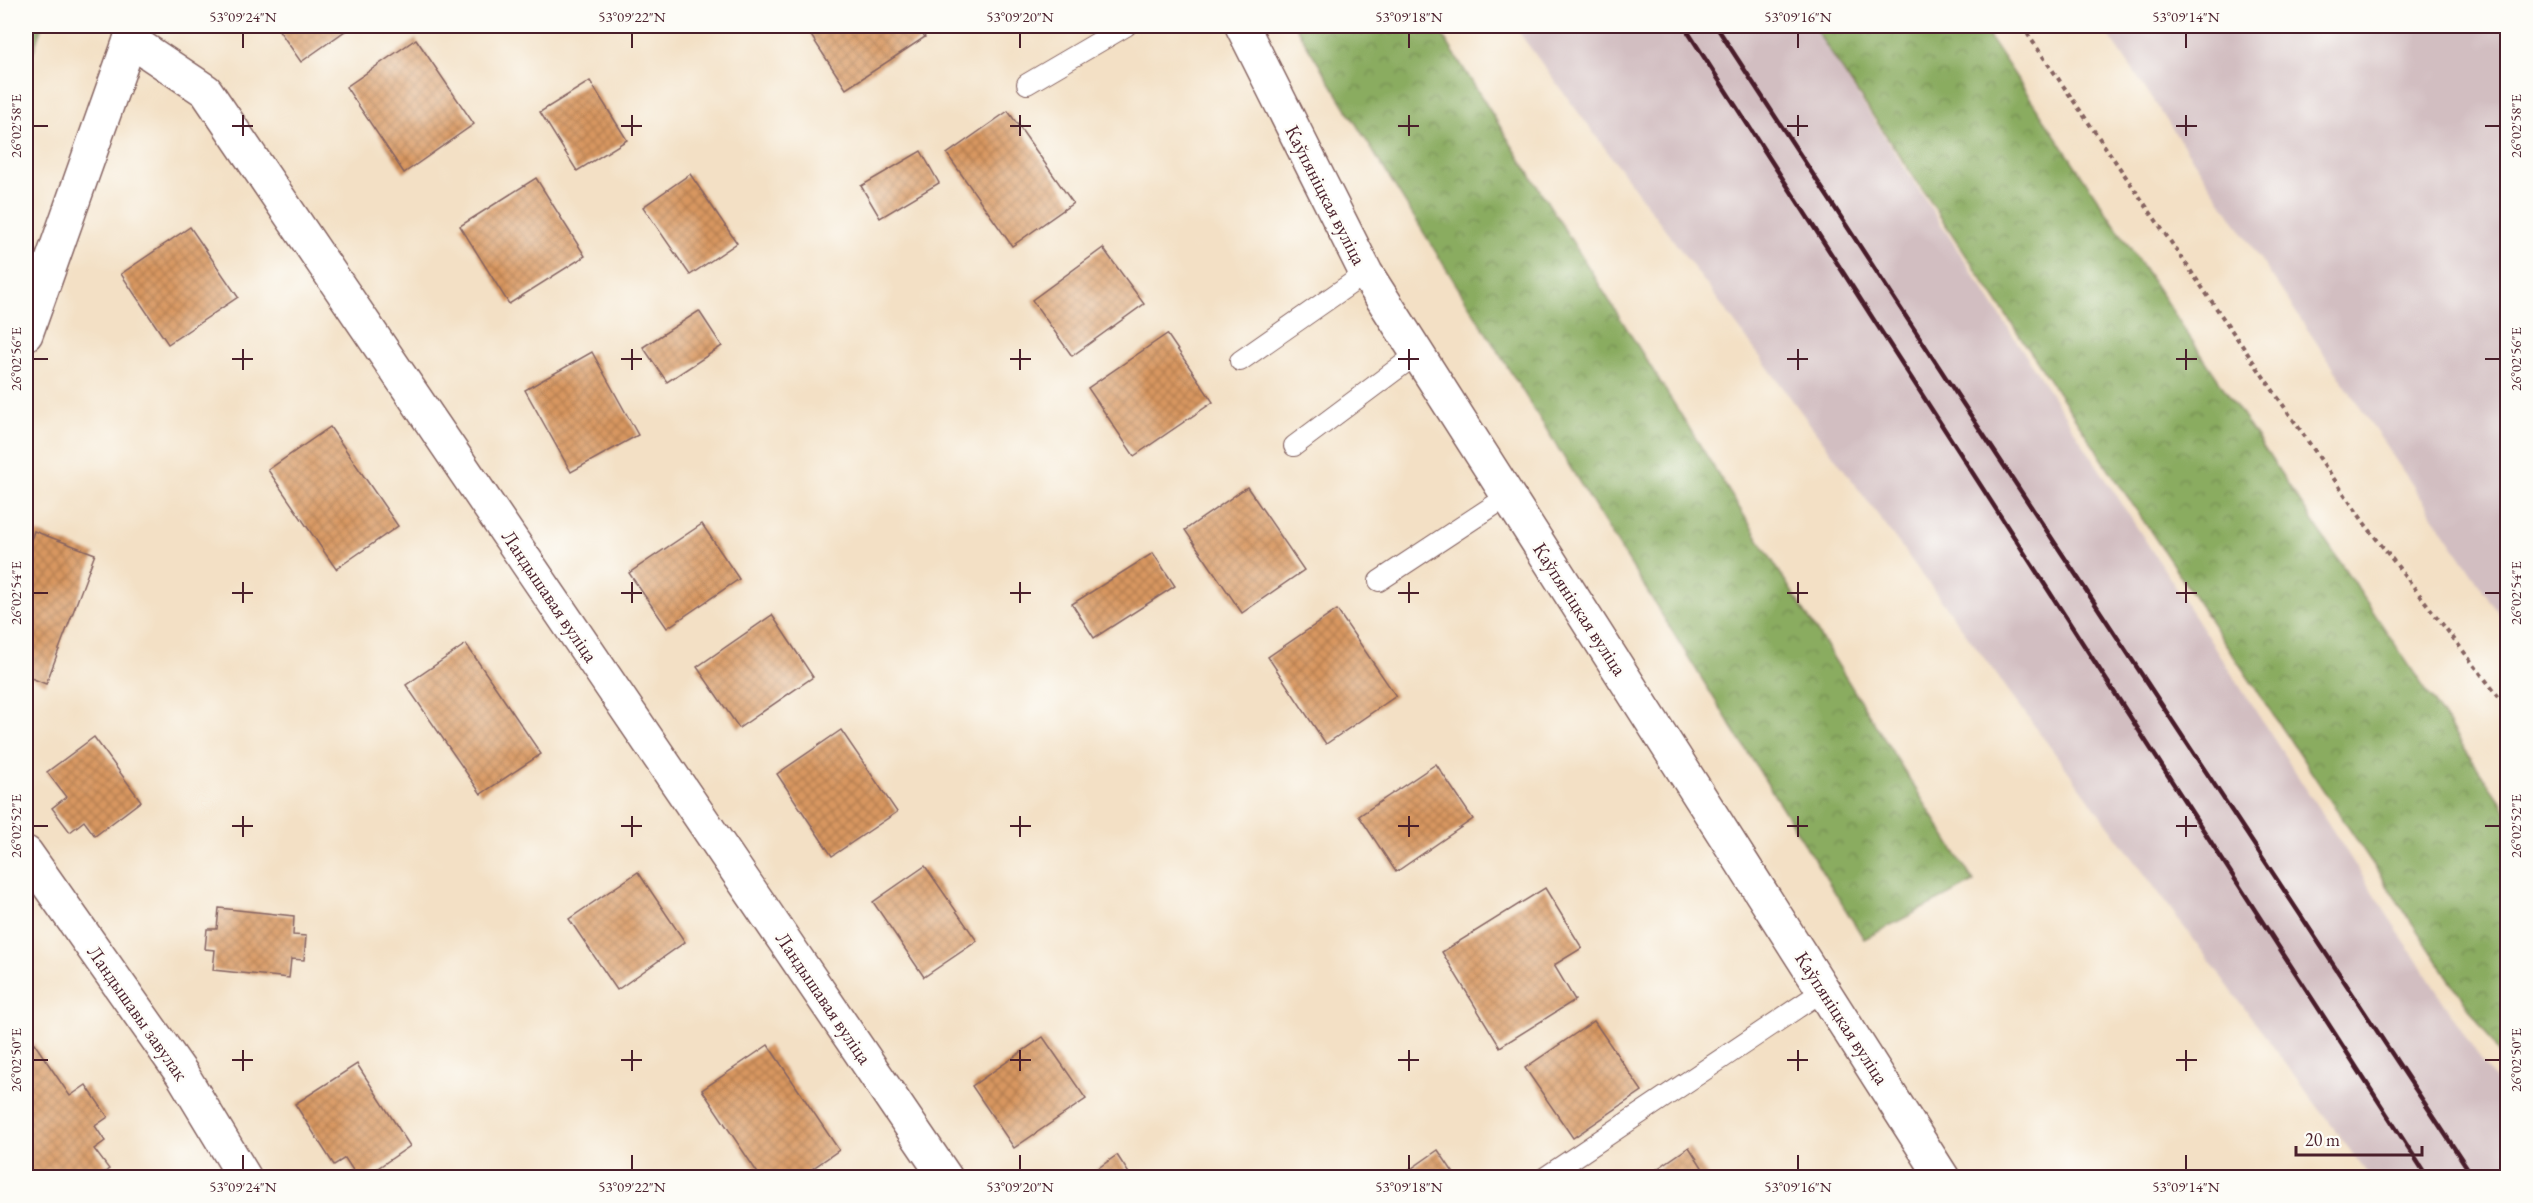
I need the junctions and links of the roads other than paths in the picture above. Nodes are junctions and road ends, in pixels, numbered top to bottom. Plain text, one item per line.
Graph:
1 (1126, 26) edge
2 (1242, 26) edge
3 (132, 33) edge
4 (1027, 84) dead end
5 (1366, 273) junction
6 (26, 334) edge
7 (1417, 354) junction
8 (1240, 361) dead end
9 (1294, 446) dead end
10 (1508, 496) junction
11 (1379, 581) dead end
12 (26, 853) edge
13 (1824, 990) junction
14 (245, 1178) edge
15 (946, 1178) edge
16 (1544, 1178) edge
17 (1943, 1178) edge

1 - 4 lane
2 - 5 street, Каўпяніцкая вуліца
3 - 6 street
3 - 15 street, Ландышавая вуліца
5 - 7 street, Каўпяніцкая вуліца
5 - 8 lane
7 - 9 lane
7 - 10 street, Каўпяніцкая вуліца
10 - 11 lane
10 - 13 street, Каўпяніцкая вуліца
12 - 14 street, Ландышавы завулак
13 - 16 lane
13 - 17 street, Каўпяніцкая вуліца

